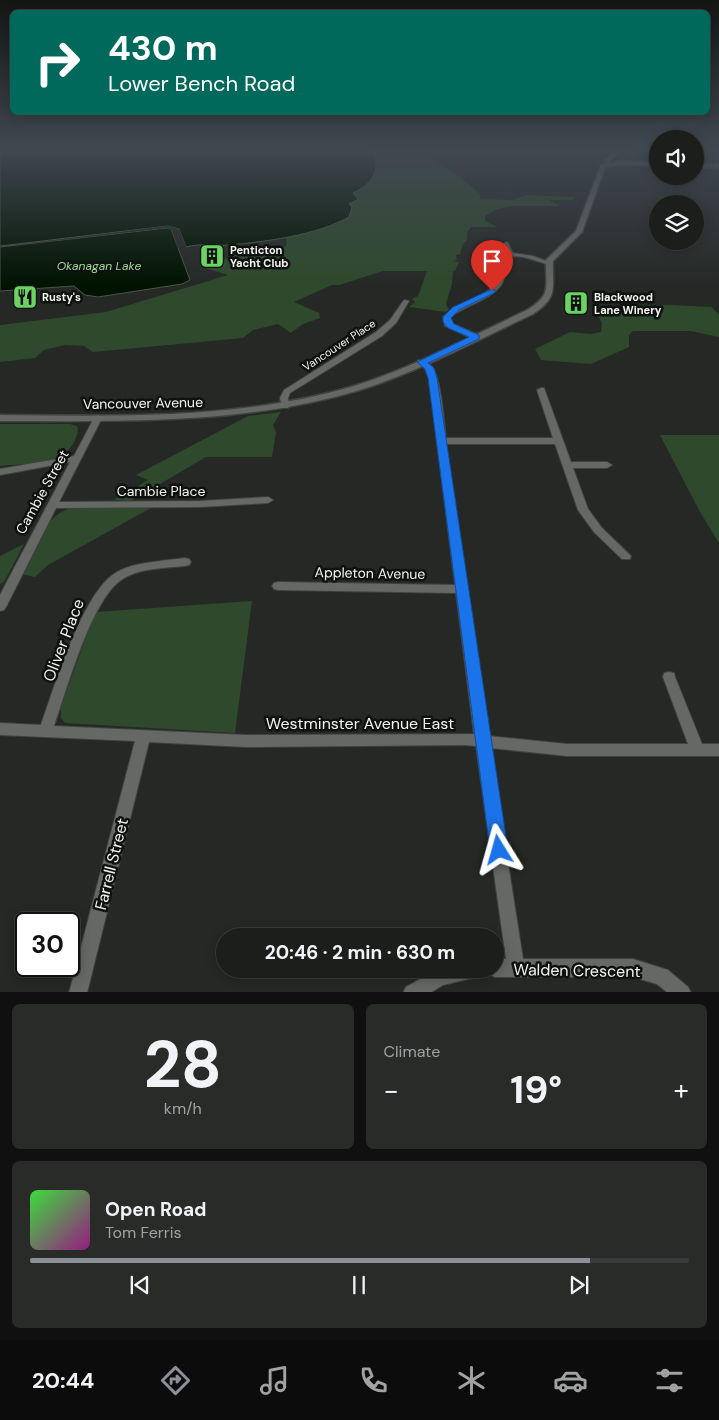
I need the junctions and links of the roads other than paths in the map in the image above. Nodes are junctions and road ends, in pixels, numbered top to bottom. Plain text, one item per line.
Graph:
1 (592, 194) edge
2 (506, 244) dead end
3 (510, 254) junction
4 (549, 263) junction
5 (406, 301) dead end
6 (476, 337) junction
7 (421, 362) junction
8 (541, 390) dead end
9 (285, 406) junction
10 (0, 418) edge
11 (98, 418) junction
12 (442, 441) junction
13 (558, 441) junction
14 (78, 458) junction
15 (567, 465) junction
16 (606, 465) dead end
17 (0, 472) edge
18 (268, 500) dead end
19 (54, 505) junction
20 (626, 556) dead end
21 (185, 562) dead end
22 (278, 586) dead end
23 (462, 590) junction
24 (0, 607) edge
25 (670, 677) dead end
26 (0, 729) edge
27 (46, 730) junction
28 (144, 735) junction
29 (482, 742) junction
30 (697, 750) junction
31 (719, 750) edge
32 (504, 968) edge
33 (516, 968) junction
34 (438, 978) edge
35 (78, 992) edge
36 (412, 992) edge
37 (682, 992) edge

1 - 4 street
2 - 3 street
3 - 4 street
3 - 6 street
4 - 6 street, Vancouver Avenue
5 - 9 street, Vancouver Place
6 - 7 street, Vancouver Avenue
7 - 9 street, Vancouver Avenue
7 - 12 street
8 - 13 street
9 - 11 street, Vancouver Avenue
10 - 11 street, Vancouver Avenue
11 - 14 street, Cambie Street
12 - 13 street
12 - 23 street
13 - 15 street
14 - 17 street
14 - 19 street, Cambie Street
15 - 16 street
15 - 20 street
18 - 19 street, Cambie Place
19 - 24 street, Cambie Street
21 - 27 street, Oliver Place
22 - 23 street, Appleton Avenue
23 - 29 street
25 - 30 street
26 - 27 street, Westminster Avenue East
27 - 28 street, Westminster Avenue East
28 - 29 street, Westminster Avenue East
28 - 35 street, Farrell Street
29 - 30 street, Westminster Avenue East
29 - 33 street
30 - 31 street, Westminster Avenue East
32 - 33 street, Walden Crescent
33 - 37 street, Walden Crescent
34 - 36 street

